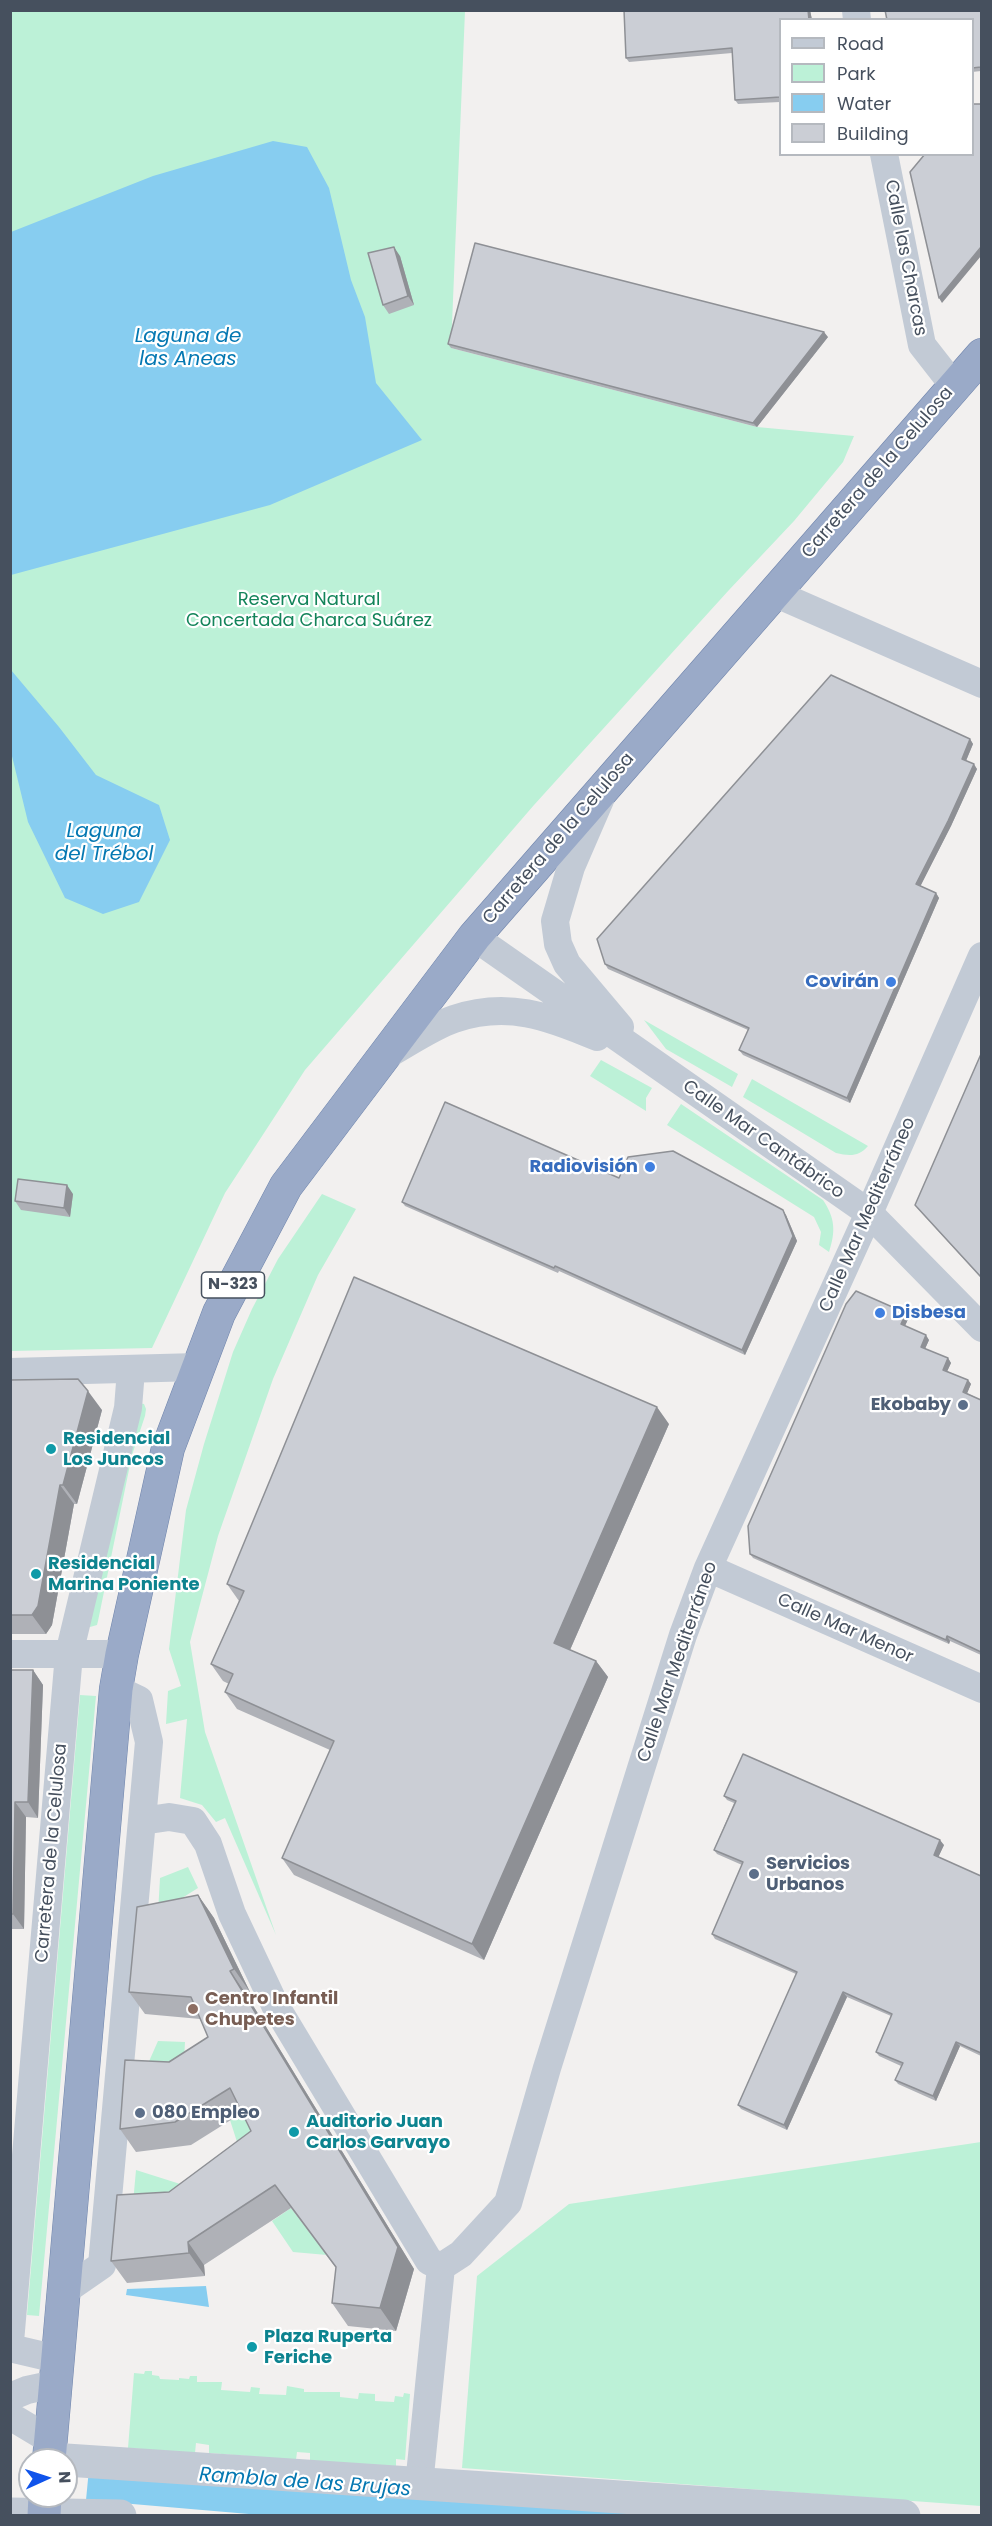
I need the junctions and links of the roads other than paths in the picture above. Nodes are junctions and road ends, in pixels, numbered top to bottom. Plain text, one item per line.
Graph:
1 (884, 156) edge
2 (981, 355) edge
3 (954, 386) junction
4 (774, 593) junction
5 (981, 684) edge
6 (606, 785) junction
7 (474, 937) junction
8 (981, 956) edge
9 (644, 1056) junction
10 (383, 1057) junction
11 (869, 1213) junction
12 (981, 1328) edge
13 (198, 1367) junction
14 (131, 1370) junction
15 (10, 1372) edge
16 (708, 1569) junction
17 (10, 1654) edge
18 (69, 1654) junction
19 (122, 1654) junction
20 (116, 1689) junction
21 (981, 1689) edge
22 (142, 1821) junction
23 (441, 2267) junction
24 (63, 2292) junction
25 (10, 2342) edge
26 (10, 2348) edge
27 (56, 2372) junction
28 (10, 2397) edge
29 (10, 2416) edge
30 (46, 2448) edge
31 (55, 2448) edge
32 (78, 2458) edge
33 (419, 2485) junction
34 (44, 2509) edge
35 (10, 2514) edge
36 (120, 2516) edge
37 (904, 2516) edge

1 - 3 street, Calle las Charcas
2 - 3 highway, Carretera de la Celulosa / N-323
3 - 4 highway, Carretera de la Celulosa / N-323
4 - 5 street
4 - 6 highway, Carretera de la Celulosa / N-323
6 - 7 highway, Carretera de la Celulosa / N-323
6 - 9 street, Calle Mar Cantábrico
7 - 9 street, Calle Mar Cantábrico
7 - 10 highway, Carretera de la Celulosa / N-323
8 - 11 street, Calle Mar Mediterráneo
9 - 10 street, Calle Mar Cantábrico
9 - 11 street, Calle Mar Cantábrico
10 - 13 highway, Carretera de la Celulosa / N-323
11 - 12 street, Calle Mar Cantábrico
11 - 16 street, Calle Mar Mediterráneo
13 - 14 street
13 - 19 highway, Carretera de la Celulosa / N-323
14 - 15 street
14 - 18 street, Carretera de la Celulosa
16 - 21 street, Calle Mar Menor
16 - 23 street, Calle Mar Mediterráneo
17 - 18 street
18 - 19 street
18 - 25 street, Carretera de la Celulosa
19 - 20 highway, Carretera de la Celulosa / N-323
20 - 22 street
20 - 24 highway, Carretera de la Celulosa / N-323
22 - 23 street
22 - 24 street
23 - 33 street
24 - 27 highway, Carretera de la Celulosa / N-323
26 - 27 street
27 - 28 street
27 - 31 highway, Carretera de la Celulosa / N-323
29 - 30 street
32 - 33 street
33 - 37 street
34 - 35 street
34 - 36 street

